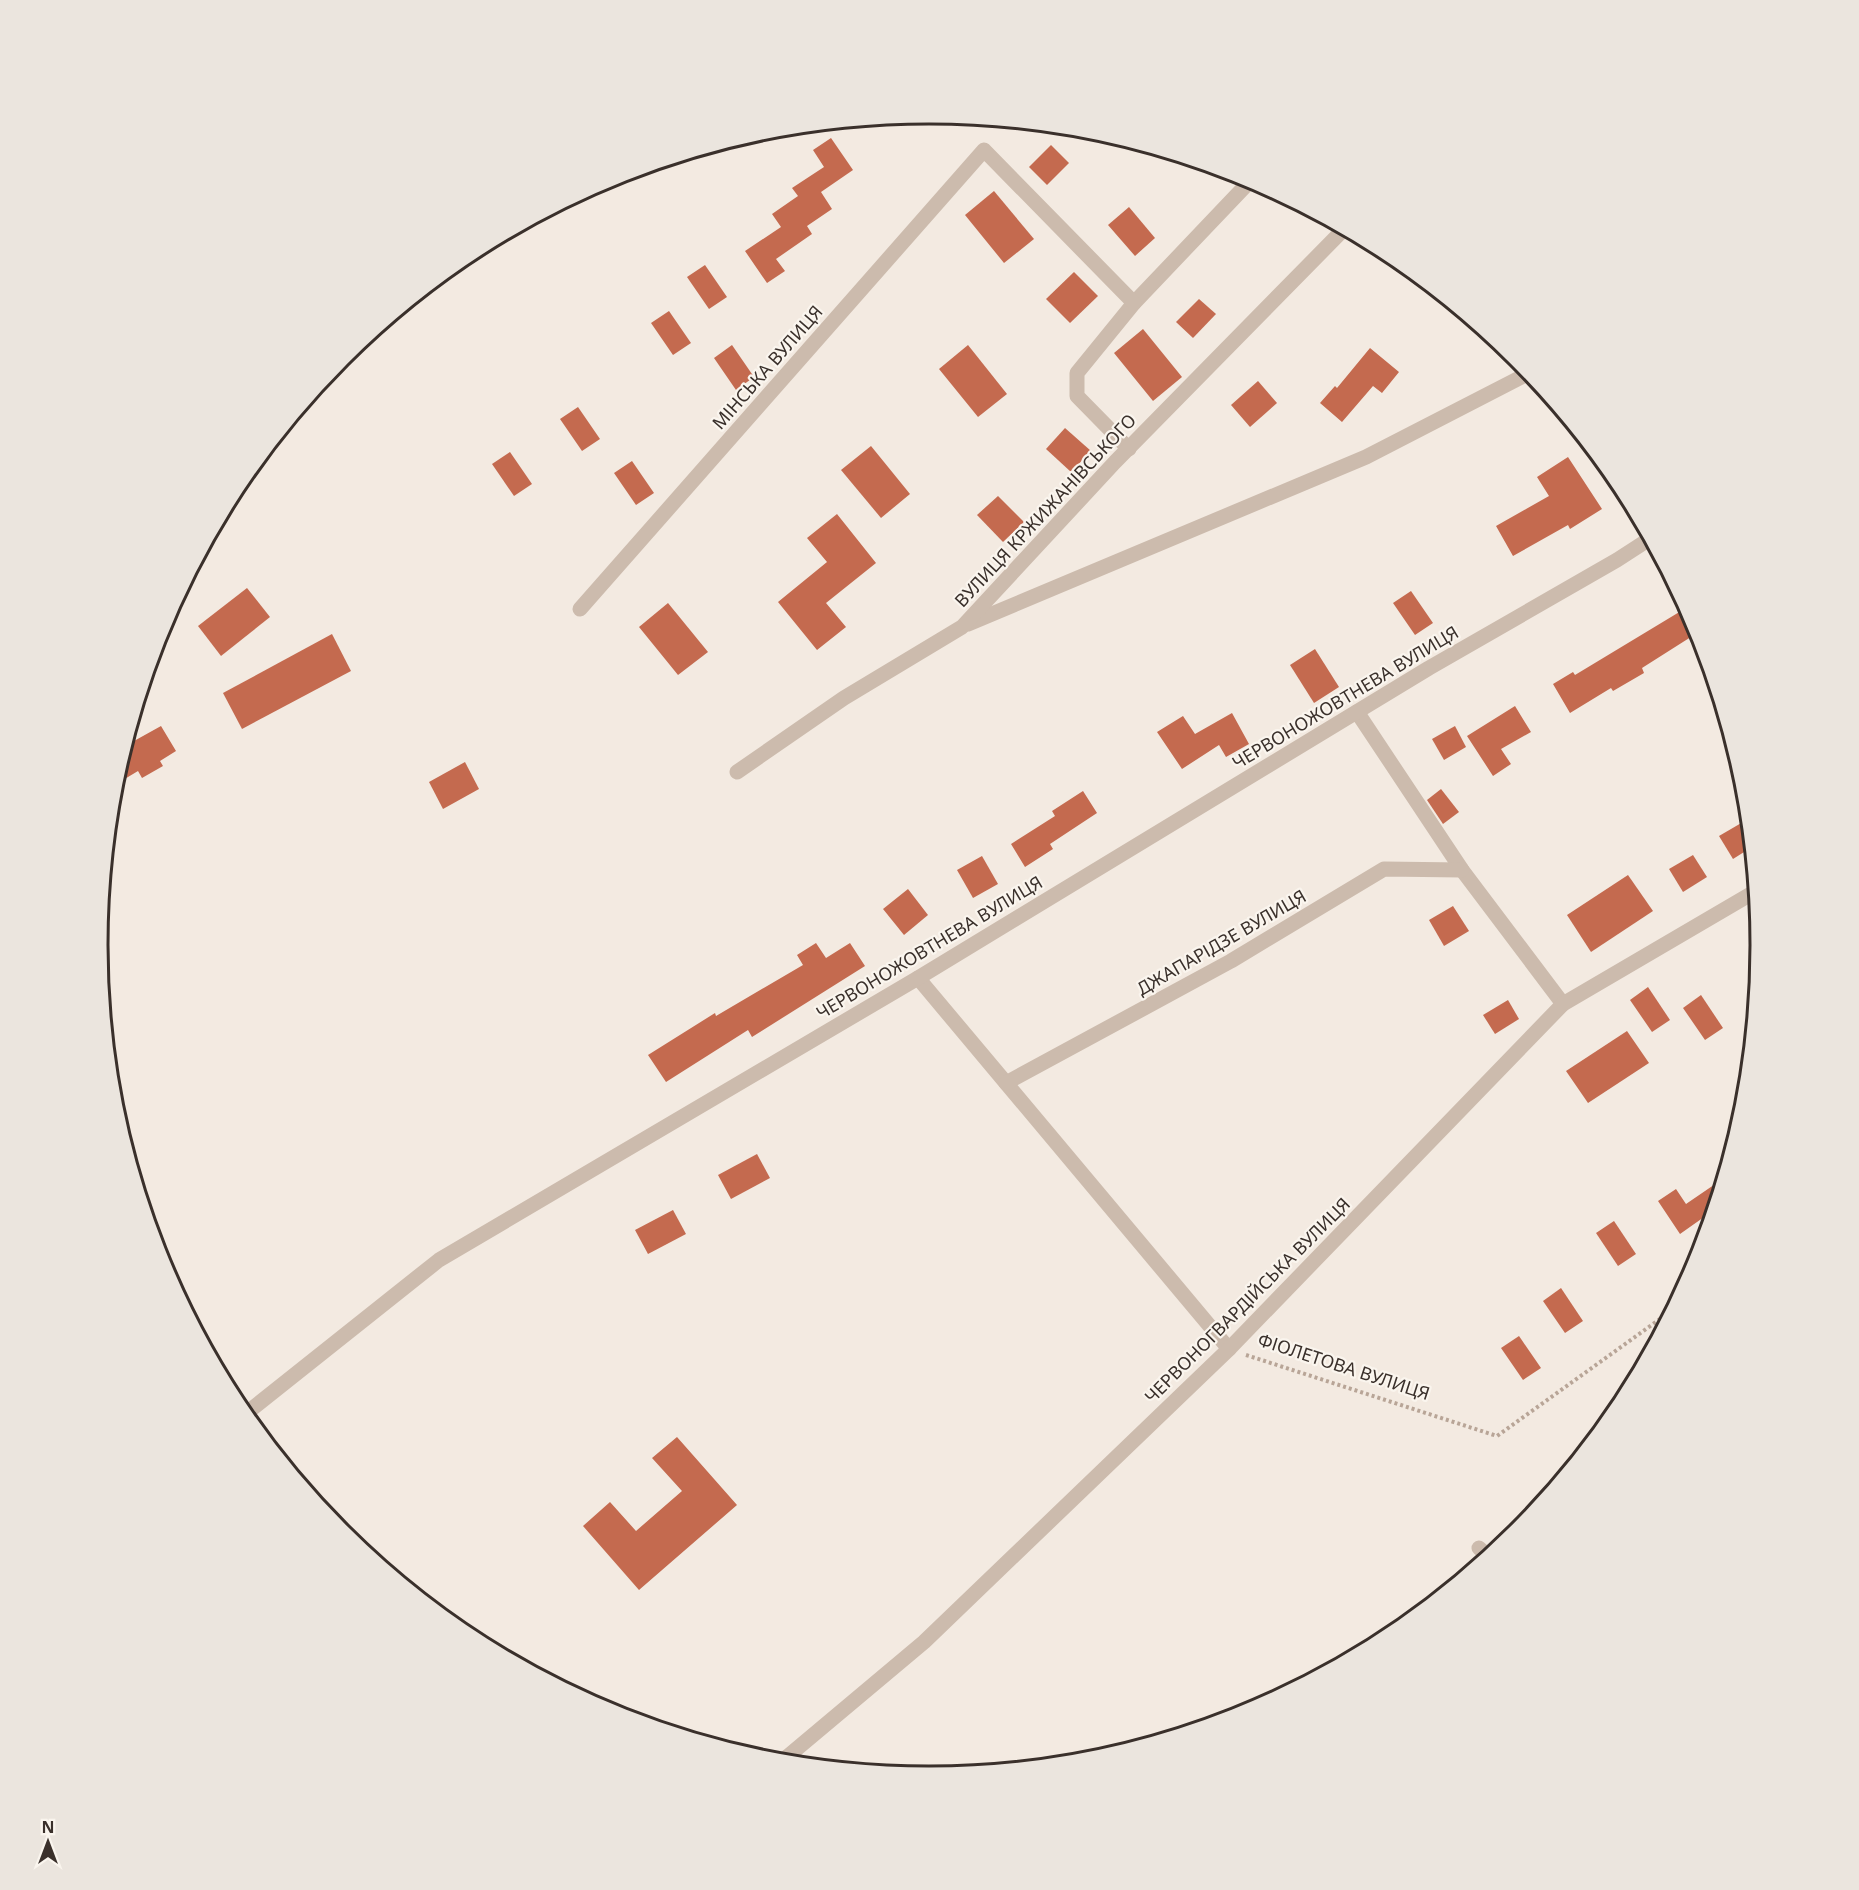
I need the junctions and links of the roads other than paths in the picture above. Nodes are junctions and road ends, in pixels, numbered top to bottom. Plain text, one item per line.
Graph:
1 (1245, 186) edge
2 (1339, 234) edge
3 (1134, 303) junction
4 (1522, 377) edge
5 (1129, 449) junction
6 (1645, 542) edge
7 (580, 609) dead end
8 (962, 627) junction
9 (1357, 712) junction
10 (737, 772) dead end
11 (1462, 870) junction
12 (1749, 895) edge
13 (918, 978) junction
14 (1563, 1004) junction
15 (1006, 1083) junction
16 (1229, 1349) junction
17 (252, 1409) edge
18 (790, 1754) edge

1 - 3 street
2 - 5 street, ВУЛИЦЯ КРЖИЖАНІВСЬКОГО
3 - 5 street
3 - 7 street, МІНСЬКА ВУЛИЦЯ
4 - 8 street
5 - 8 street, ВУЛИЦЯ КРЖИЖАНІВСЬКОГО
6 - 9 street, ЧЕРВОНОЖОВТНЕВА ВУЛИЦЯ
8 - 10 street, ВУЛИЦЯ КРЖИЖАНІВСЬКОГО
9 - 11 street
9 - 13 street, ЧЕРВОНОЖОВТНЕВА ВУЛИЦЯ
11 - 14 street
11 - 15 street, ДЖАПАРІДЗЕ ВУЛИЦЯ
12 - 14 street, ЧЕРВОНОГВАРДІЙСЬКА ВУЛИЦЯ
13 - 15 street, ФІОЛЕТОВА ВУЛИЦЯ
13 - 17 street, ЧЕРВОНОЖОВТНЕВА ВУЛИЦЯ
14 - 16 street, ЧЕРВОНОГВАРДІЙСЬКА ВУЛИЦЯ
15 - 16 street, ФІОЛЕТОВА ВУЛИЦЯ
16 - 18 street, ЧЕРВОНОГВАРДІЙСЬКА ВУЛИЦЯ

